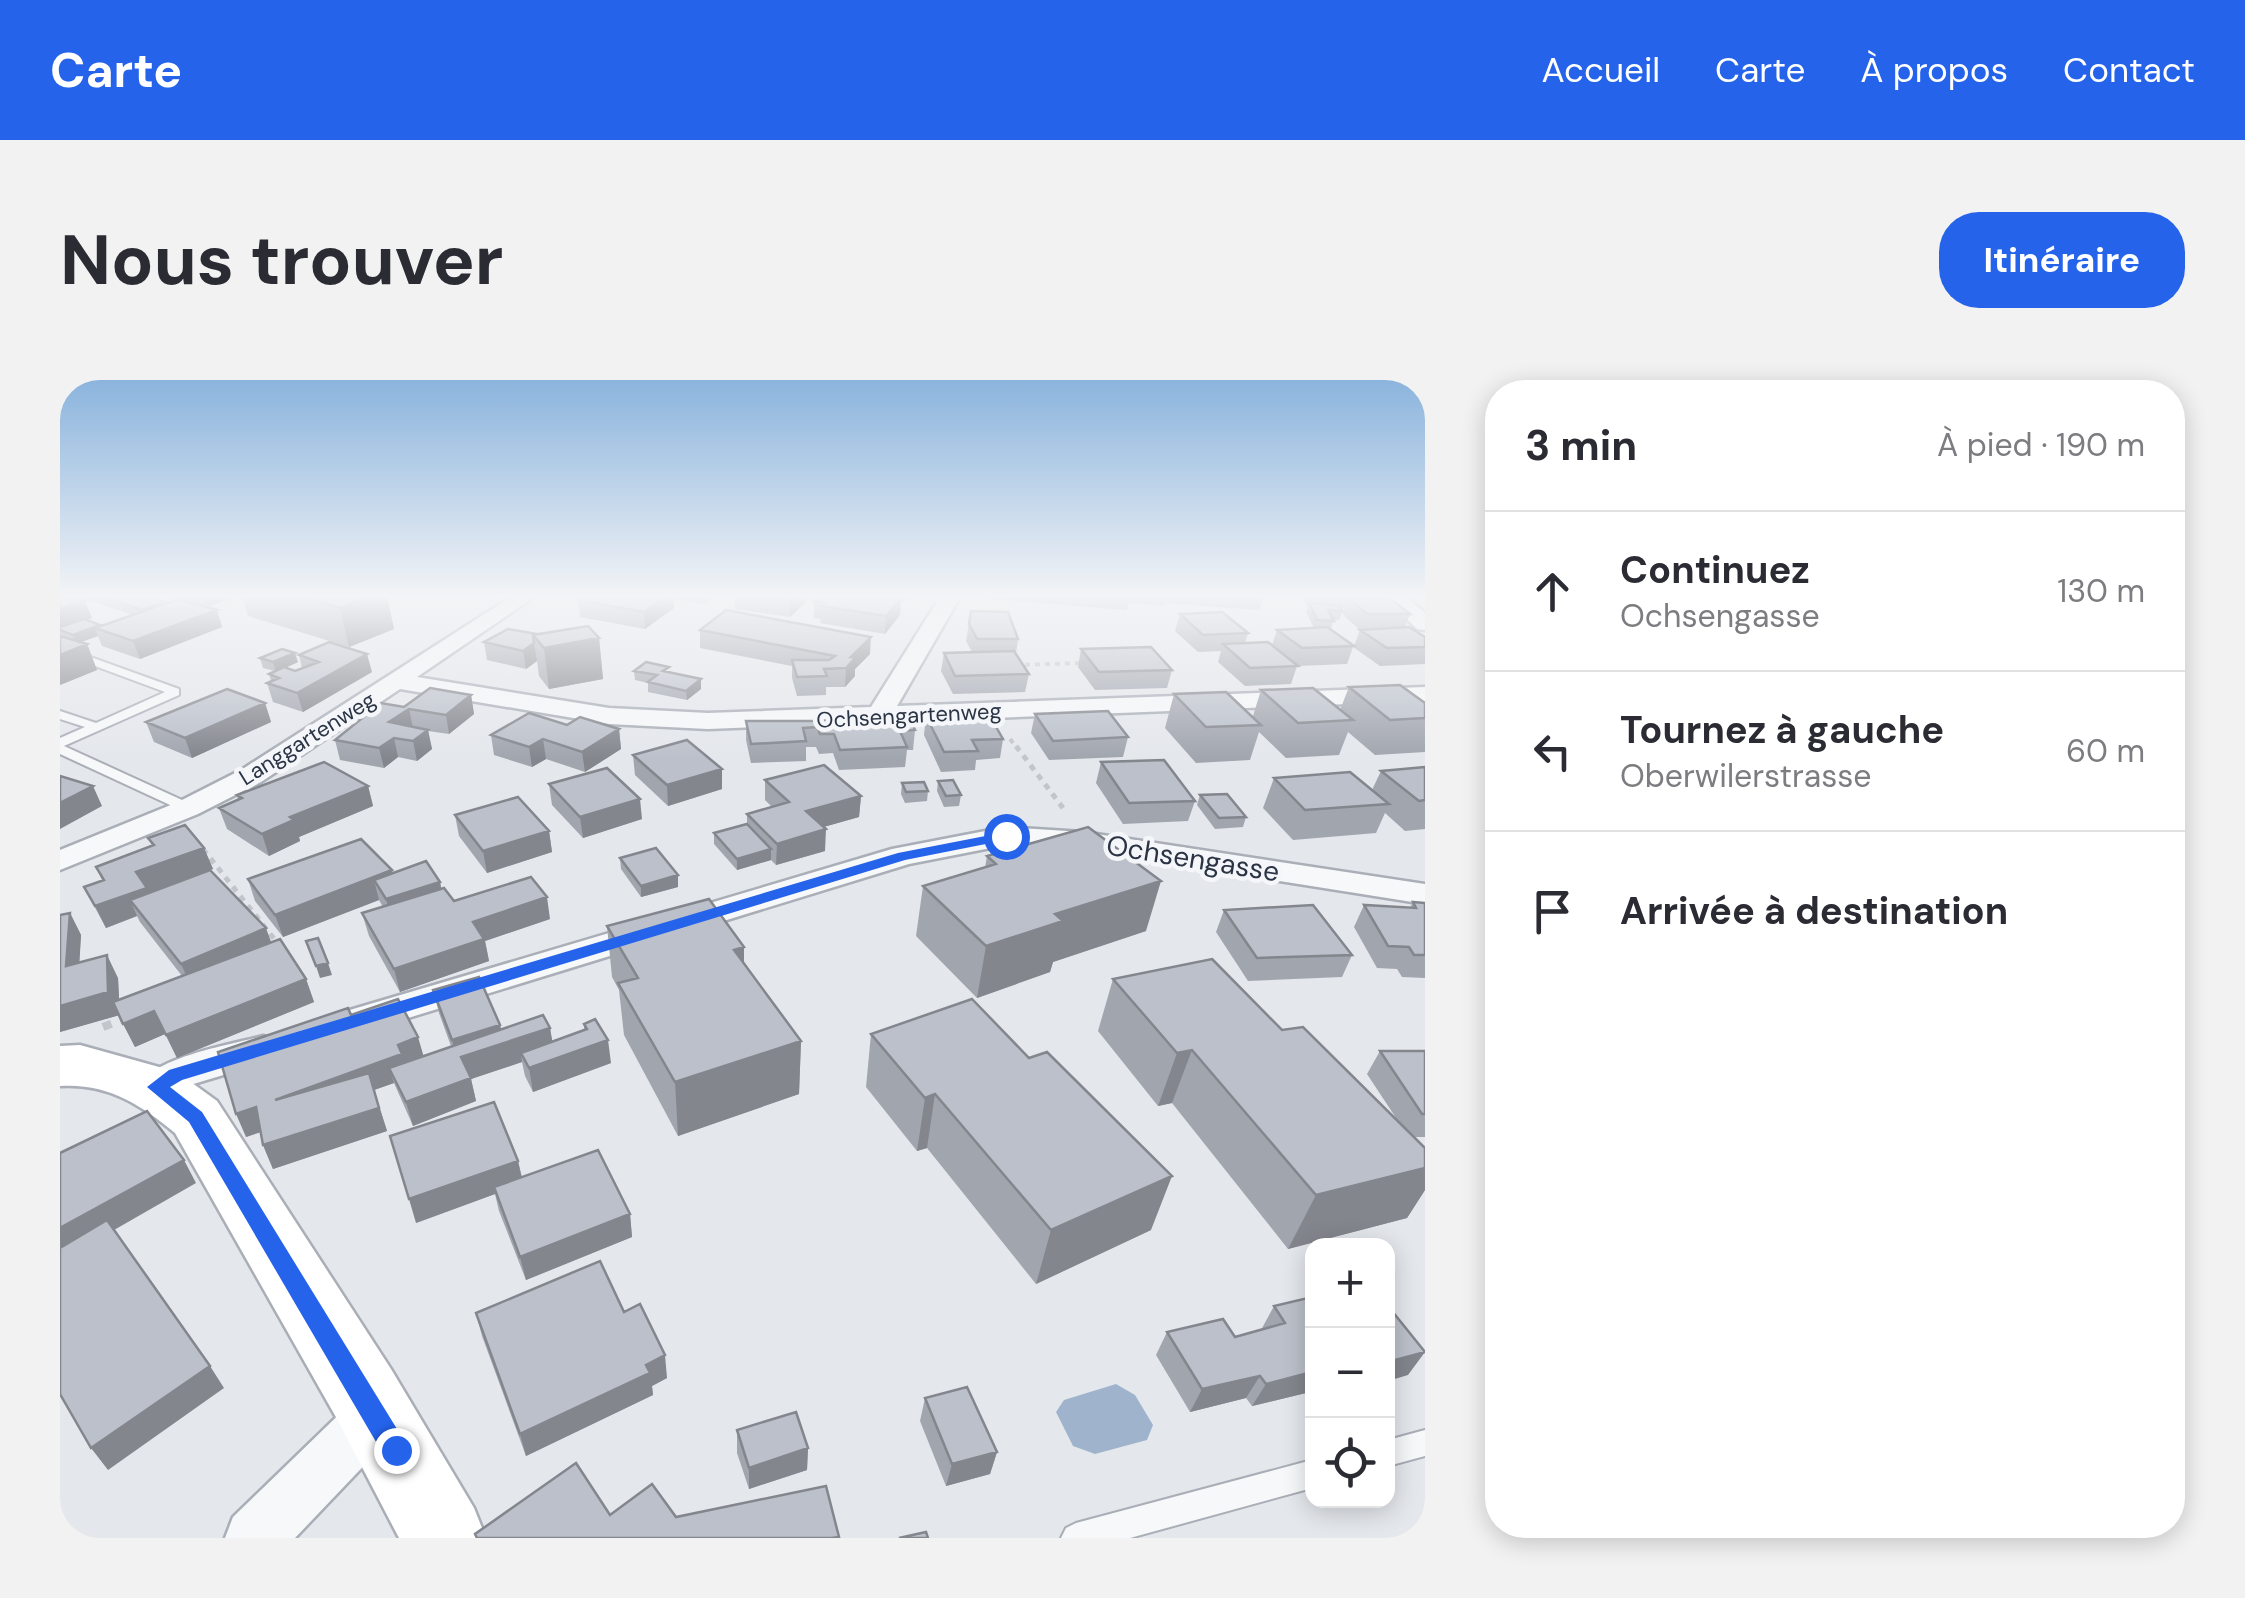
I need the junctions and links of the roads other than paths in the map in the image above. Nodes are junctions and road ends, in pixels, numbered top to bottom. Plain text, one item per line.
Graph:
1 (63, 651) edge
2 (441, 651) edge
3 (917, 651) edge
4 (396, 681) junction
5 (1425, 694) edge
6 (60, 715) edge
7 (879, 715) junction
8 (98, 727) junction
9 (60, 747) edge
10 (181, 810) junction
11 (60, 861) edge
12 (1425, 894) edge
13 (328, 1029) edge
14 (290, 1041) edge
15 (70, 1065) edge
16 (156, 1087) junction
17 (376, 1416) junction
18 (1425, 1443) edge
19 (1395, 1452) edge
20 (1305, 1476) edge
21 (254, 1538) edge
22 (444, 1538) edge
23 (1076, 1538) edge

1 - 8 lane
2 - 4 street, Langgartenweg
3 - 7 street
4 - 7 street, Ochsengartenweg
4 - 10 street, Langgartenweg
5 - 7 street, Ochsengartenweg
6 - 8 lane
8 - 9 lane
9 - 10 lane
10 - 11 street, Langgartenweg
12 - 13 street, Ochsengasse
14 - 16 street
15 - 16 street
16 - 17 street
17 - 21 street
17 - 22 street
18 - 19 lane
20 - 23 lane

